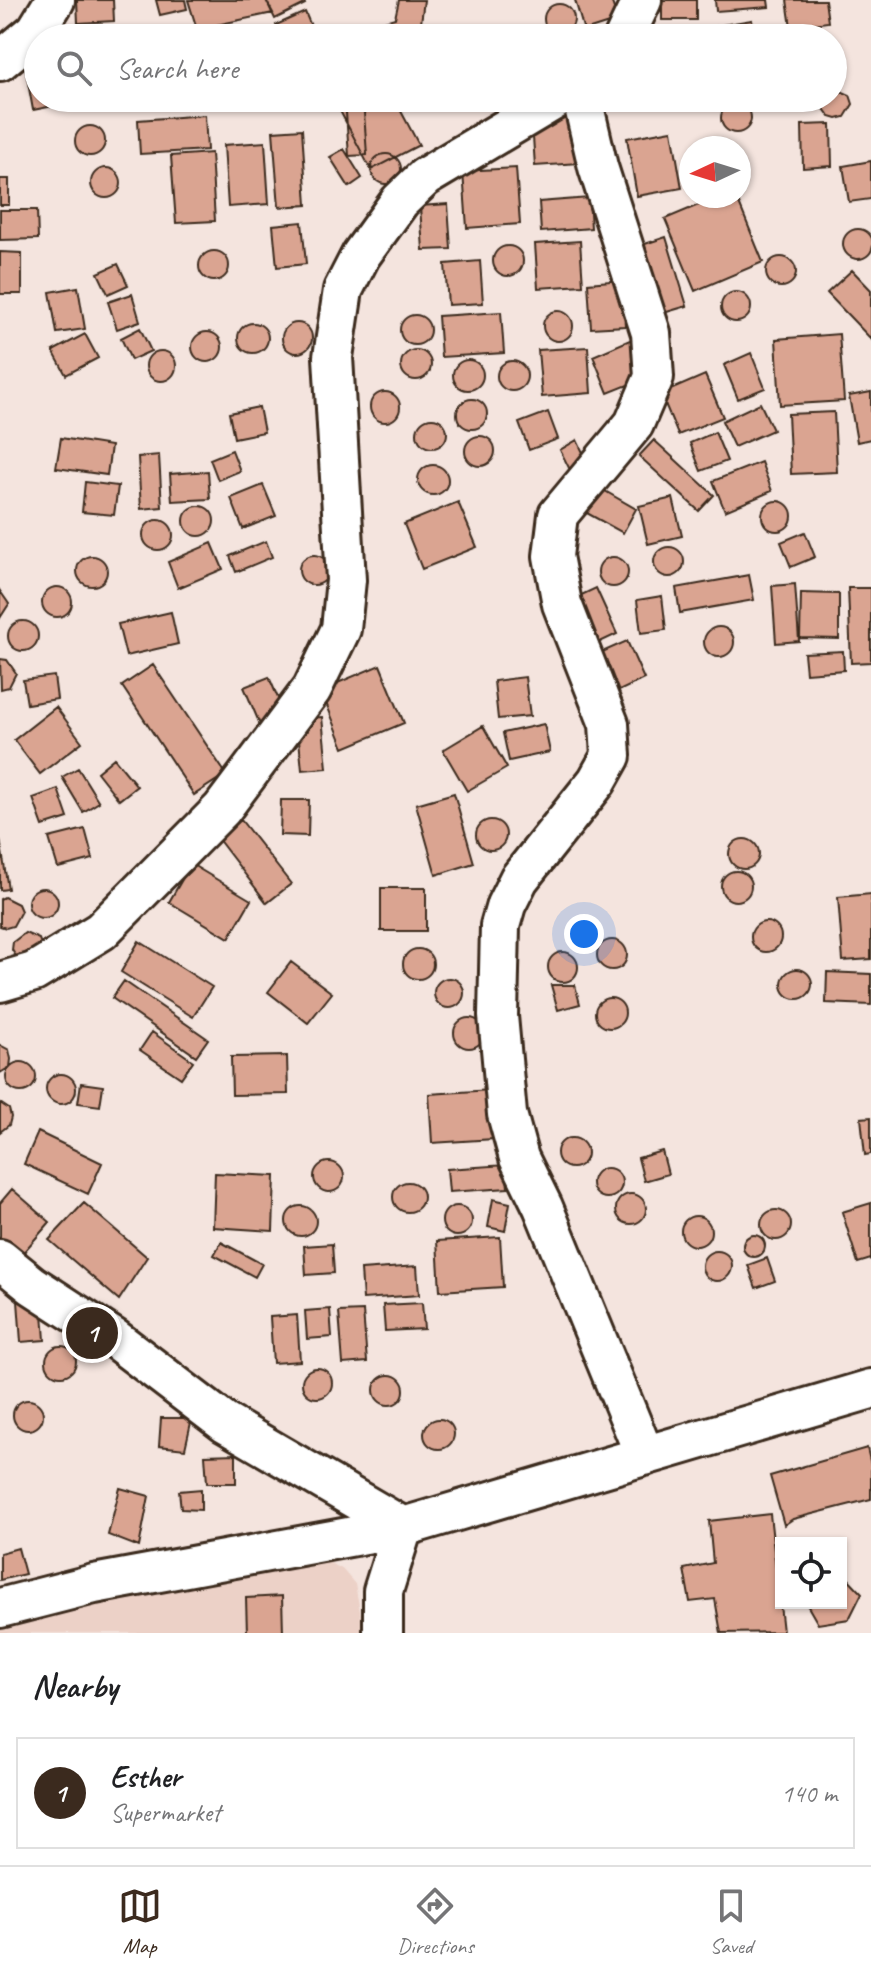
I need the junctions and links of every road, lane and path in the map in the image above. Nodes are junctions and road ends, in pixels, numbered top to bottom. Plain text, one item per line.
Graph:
1 (55, 0) edge
2 (642, 0) edge
3 (40, 24) edge
4 (631, 24) edge
5 (24, 41) edge
6 (0, 61) edge
7 (534, 112) edge
8 (585, 112) edge
9 (0, 982) edge
10 (0, 1259) edge
11 (871, 1389) edge
12 (645, 1456) junction
13 (403, 1527) junction
14 (0, 1608) edge
15 (383, 1633) edge

1 - 3 street
2 - 4 street
5 - 6 street
7 - 9 street
8 - 12 street
10 - 13 street
11 - 12 street
12 - 13 street
13 - 14 street
13 - 15 street

